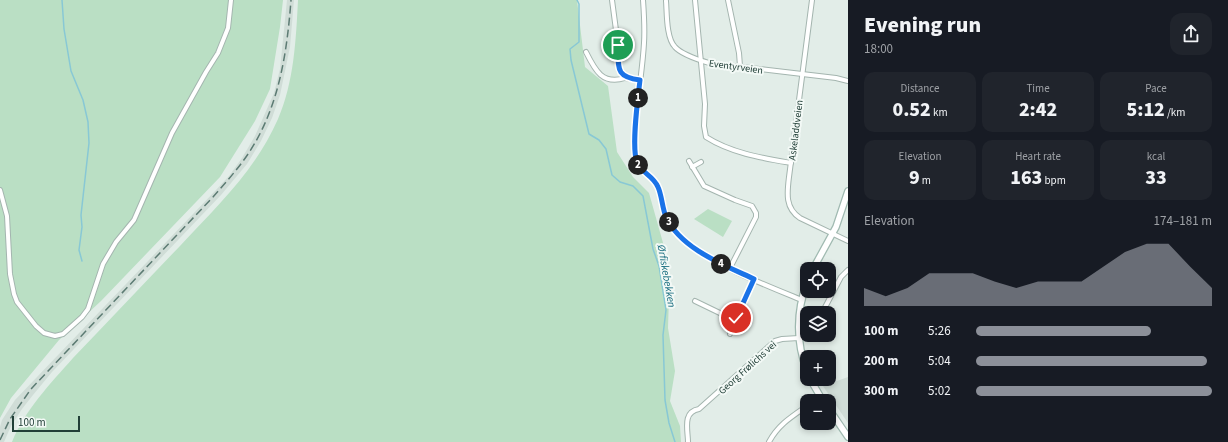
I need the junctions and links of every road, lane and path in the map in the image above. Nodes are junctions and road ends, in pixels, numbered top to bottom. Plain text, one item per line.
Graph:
1 (231, 0) edge
2 (612, 0) edge
3 (644, 0) edge
4 (695, 0) edge
5 (728, 0) edge
6 (812, 0) edge
7 (666, 1) edge
8 (586, 52) dead end
9 (700, 60) junction
10 (740, 66) junction
11 (802, 74) junction
12 (625, 78) junction
13 (640, 80) junction
14 (848, 81) edge
15 (689, 161) dead end
16 (701, 162) dead end
17 (791, 163) junction
18 (692, 167) junction
19 (0, 190) edge
20 (848, 191) edge
21 (833, 234) junction
22 (848, 241) edge
23 (817, 262) edge
24 (730, 268) junction
25 (848, 270) edge
26 (754, 279) junction
27 (802, 300) joint
28 (695, 301) dead end
29 (826, 306) edge
30 (799, 315) joint
31 (736, 316) junction
32 (730, 334) dead end
33 (799, 338) junction
34 (801, 350) edge
35 (800, 411) edge
36 (836, 419) edge
37 (848, 437) edge
38 (688, 442) edge
39 (769, 442) edge

1 - 19 street
2 - 12 street
3 - 13 street
4 - 9 street
5 - 10 street
6 - 11 street, Askeladdveien
7 - 9 street, Eventyrveien
8 - 12 street
9 - 10 street, Eventyrveien
9 - 17 street
10 - 11 street, Eventyrveien
11 - 14 street, Eventyrveien
11 - 17 street, Askeladdveien
12 - 13 street
13 - 24 street
15 - 18 street
16 - 18 street
17 - 21 street, Askeladdveien
18 - 24 street
20 - 21 street
21 - 22 street
21 - 23 street
24 - 26 street
25 - 29 street
26 - 27 street
26 - 31 street
27 - 30 street
28 - 31 street
30 - 33 street
31 - 32 street
33 - 34 street
33 - 38 street, Georg Frølichs vei
35 - 39 street
36 - 37 street

